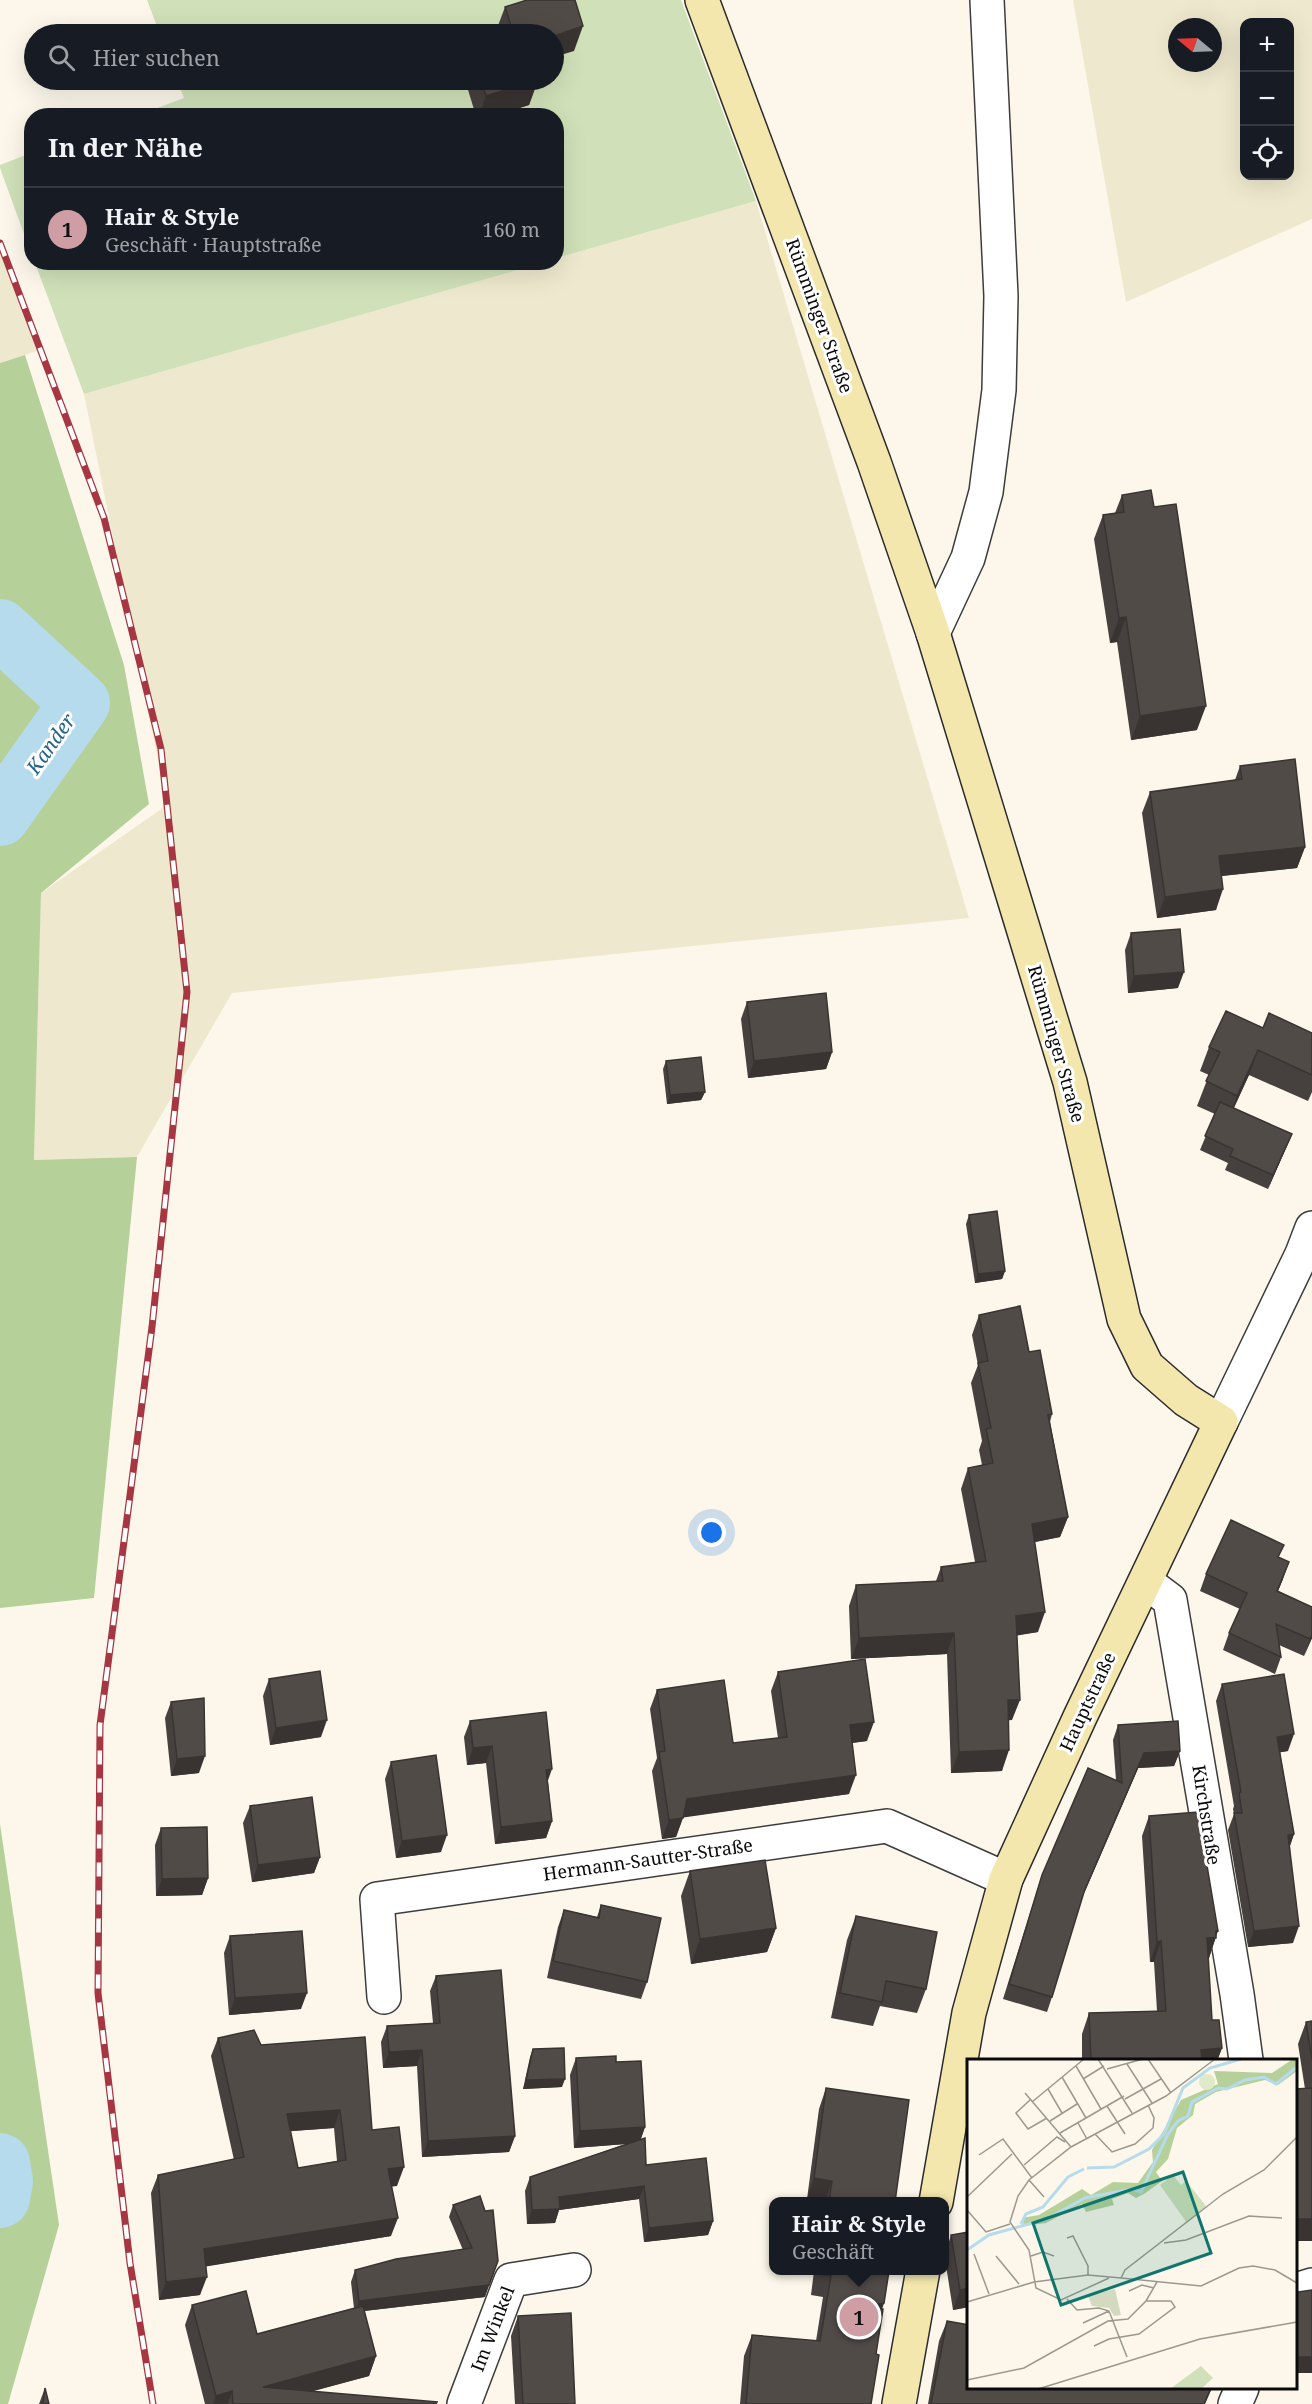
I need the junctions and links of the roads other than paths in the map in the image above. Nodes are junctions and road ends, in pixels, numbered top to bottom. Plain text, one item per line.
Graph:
1 (702, 0) edge
2 (987, 0) edge
3 (933, 633) junction
4 (1312, 1228) edge
5 (1221, 1422) junction
6 (1146, 1582) junction
7 (1006, 1879) junction
8 (384, 1997) dead end
9 (1246, 2059) edge
10 (937, 2197) edge
11 (574, 2270) dead end
12 (923, 2275) edge
13 (1312, 2285) edge
14 (1297, 2290) edge
15 (1242, 2389) edge
16 (464, 2404) edge
17 (899, 2404) edge
18 (1235, 2404) edge

1 - 3 main road, Rümminger Straße
2 - 3 street
3 - 5 main road, Rümminger Straße
4 - 5 street, Hauptstraße
5 - 6 main road, Hauptstraße
6 - 7 main road, Hauptstraße
6 - 9 street, Kirchstraße
7 - 8 street, Hermann-Sautter-Straße
7 - 10 main road, Hauptstraße
11 - 16 street, Im Winkel
12 - 17 main road
13 - 14 street
15 - 18 street

